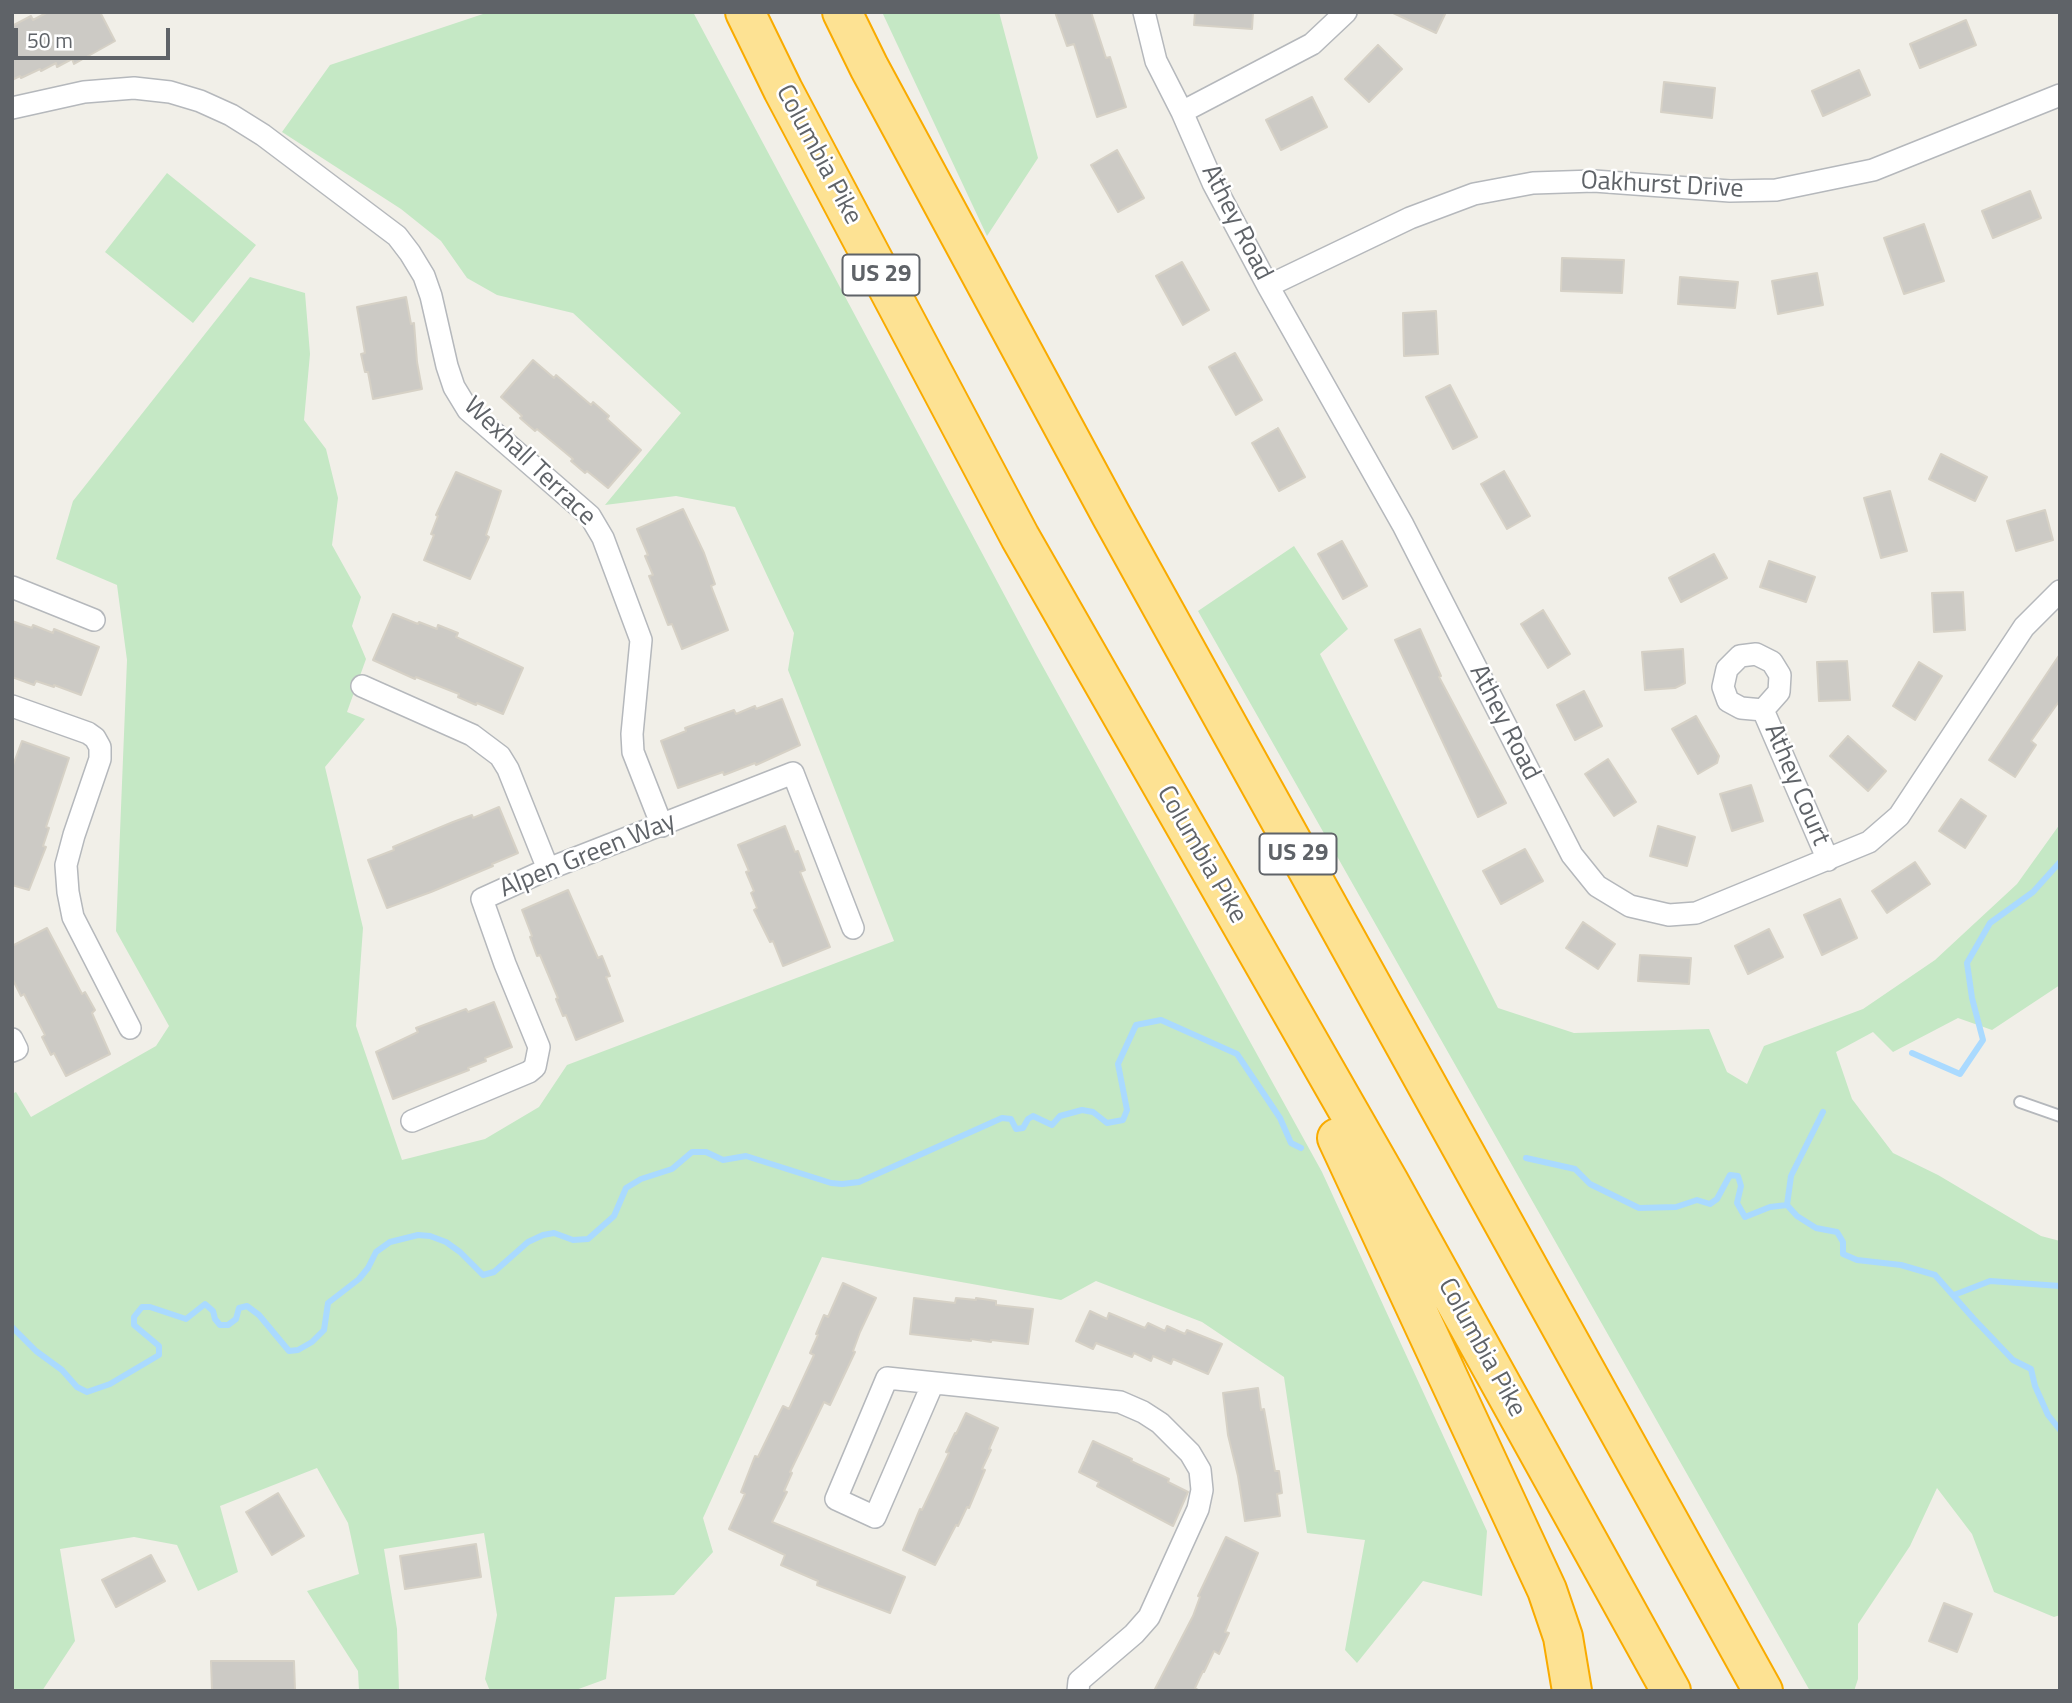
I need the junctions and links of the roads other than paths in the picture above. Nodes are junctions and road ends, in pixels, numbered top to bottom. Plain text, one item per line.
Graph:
1 (745, 12) edge
2 (842, 12) edge
3 (1144, 12) edge
4 (1346, 12) edge
5 (2060, 95) edge
6 (12, 108) edge
7 (1182, 112) junction
8 (1268, 286) junction
9 (12, 587) edge
10 (2060, 591) edge
11 (94, 620) dead end
12 (362, 686) dead end
13 (12, 706) edge
14 (1763, 710) dead end
15 (662, 826) junction
16 (1196, 846) junction
17 (1828, 860) junction
18 (548, 869) junction
19 (853, 928) dead end
20 (130, 1028) dead end
21 (12, 1039) edge
22 (12, 1051) edge
23 (2021, 1102) dead end
24 (2060, 1116) edge
25 (412, 1121) dead end
26 (933, 1383) junction
27 (1078, 1691) edge
28 (1572, 1691) edge
29 (1671, 1691) edge
30 (1763, 1691) edge

1 - 16 highway, Columbia Pike / US 29
2 - 30 highway, US 29
3 - 7 street, Athey Road
4 - 7 street
5 - 8 street, Oakhurst Drive
6 - 15 street, Wexhall Terrace
7 - 8 street, Athey Road
8 - 17 street, Athey Road
9 - 11 street
10 - 17 street, Athey Road
12 - 18 street
13 - 20 street
14 - 17 street, Athey Court
15 - 18 street, Alpen Green Way
15 - 19 street, Alpen Green Way
16 - 28 highway
16 - 29 highway, Columbia Pike / US 29
18 - 25 street, Alpen Green Way
21 - 22 street
23 - 24 lane
26 - 26 street
26 - 27 street

